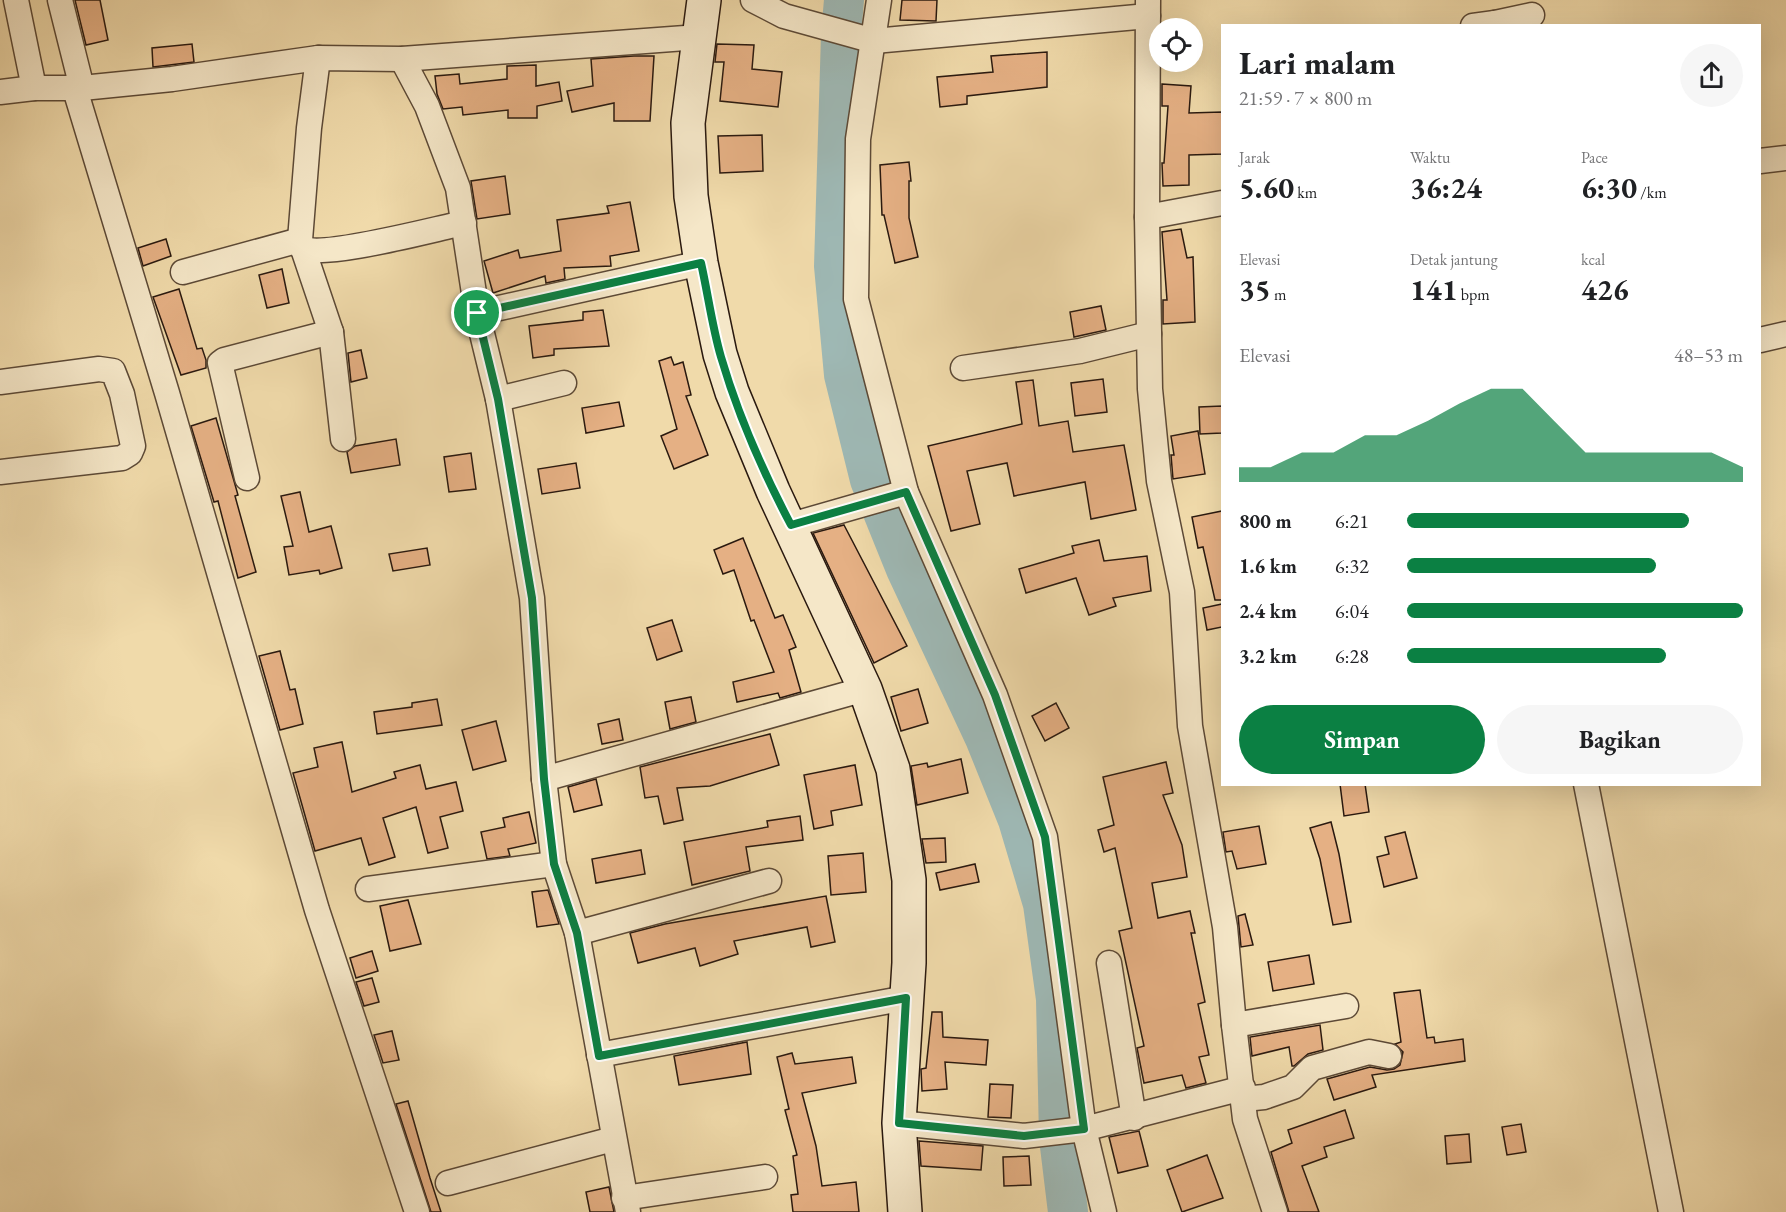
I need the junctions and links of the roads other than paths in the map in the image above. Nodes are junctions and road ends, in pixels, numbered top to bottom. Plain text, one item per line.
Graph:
1 (16, 0) edge
2 (60, 0) edge
3 (704, 0) edge
4 (753, 0) edge
5 (879, 0) edge
6 (1148, 8) edge
7 (1532, 15) dead end
8 (1492, 24) edge
9 (699, 37) junction
10 (864, 38) junction
11 (318, 58) junction
12 (402, 59) junction
13 (78, 87) junction
14 (34, 88) junction
15 (0, 92) edge
16 (1786, 158) edge
17 (1761, 161) edge
18 (1221, 203) edge
19 (1147, 217) junction
20 (464, 223) junction
21 (301, 244) junction
22 (701, 263) junction
23 (183, 272) dead end
24 (477, 313) junction
25 (331, 332) junction
26 (1149, 334) junction
27 (1786, 334) edge
28 (1761, 340) edge
29 (963, 368) dead end
30 (0, 382) edge
31 (564, 383) dead end
32 (498, 399) junction
33 (343, 439) dead end
34 (0, 472) edge
35 (247, 478) dead end
36 (900, 493) junction
37 (791, 525) junction
38 (865, 689) junction
39 (544, 779) junction
40 (1586, 786) edge
41 (554, 864) junction
42 (770, 881) dead end
43 (368, 889) dead end
44 (577, 933) junction
45 (1109, 963) dead end
46 (906, 998) junction
47 (1346, 1006) dead end
48 (1234, 1025) junction
49 (599, 1056) junction
50 (1389, 1056) dead end
51 (1243, 1094) junction
52 (1134, 1118) junction
53 (899, 1123) junction
54 (1080, 1130) junction
55 (613, 1139) junction
56 (765, 1177) dead end
57 (448, 1184) dead end
58 (626, 1205) edge
59 (417, 1212) edge
60 (905, 1212) edge
61 (1104, 1212) edge
62 (1275, 1212) edge
63 (1671, 1212) edge

1 - 14 street
2 - 13 street
3 - 9 main road
4 - 10 street
5 - 10 street
6 - 10 street
6 - 19 street
7 - 8 street
9 - 12 street
9 - 22 main road
10 - 36 street
11 - 12 street
11 - 13 street
11 - 21 street
12 - 20 street
13 - 14 street
13 - 59 street
14 - 15 street
16 - 17 street
18 - 19 street
19 - 26 street
20 - 21 street
20 - 24 street
21 - 23 street
21 - 25 street
22 - 24 street
22 - 37 main road
24 - 32 street
25 - 33 street
25 - 35 street
26 - 29 street
26 - 48 street
27 - 28 street
30 - 34 street
31 - 32 street
32 - 39 street
36 - 37 street
36 - 54 street
37 - 38 main road
38 - 39 street
38 - 46 main road
39 - 41 street
40 - 63 street
41 - 43 street
41 - 44 street
42 - 44 street
44 - 49 street
45 - 52 street
46 - 49 street
46 - 53 main road
47 - 48 street
48 - 51 street
49 - 55 street
50 - 51 street
51 - 52 street
51 - 62 street
52 - 54 street
53 - 54 street
53 - 60 main road
54 - 61 street
55 - 57 street
55 - 58 street
56 - 58 street

